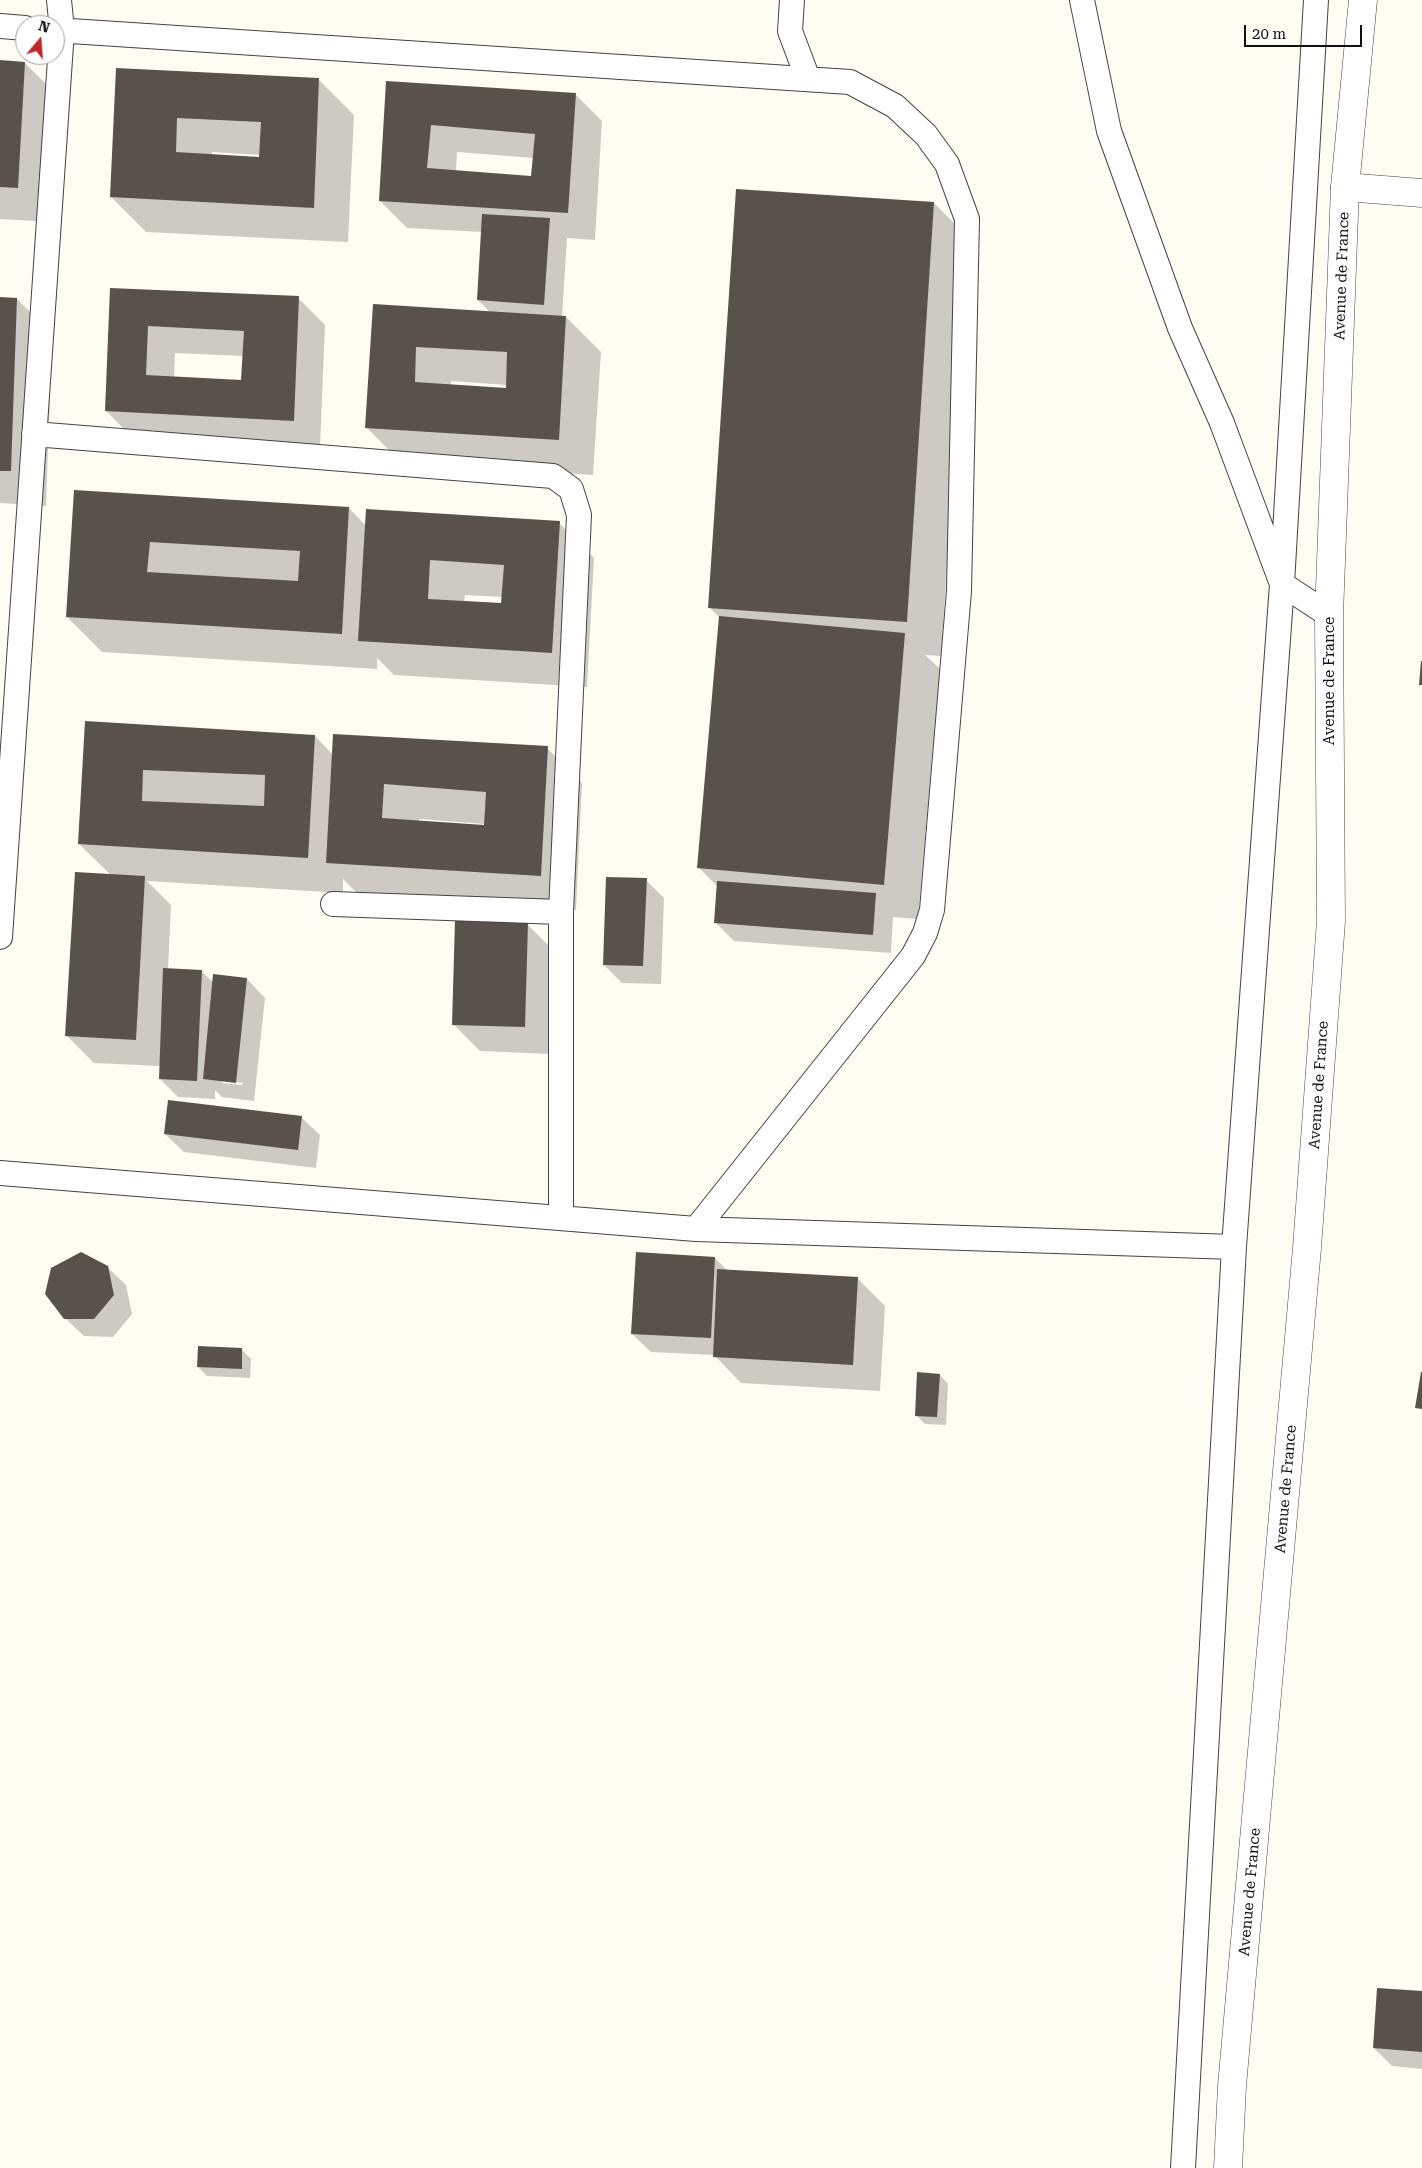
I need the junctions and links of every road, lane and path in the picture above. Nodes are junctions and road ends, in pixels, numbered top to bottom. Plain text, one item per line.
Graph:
1 (59, 0) edge
2 (792, 0) edge
3 (1082, 0) edge
4 (1316, 0) edge
5 (1363, 0) edge
6 (58, 15) edge
7 (0, 26) edge
8 (15, 27) edge
9 (65, 30) edge
10 (56, 65) edge
11 (808, 79) junction
12 (1345, 187) junction
13 (1422, 193) edge
14 (34, 434) junction
15 (1282, 584) junction
16 (1330, 615) junction
17 (333, 904) dead end
18 (561, 912) junction
19 (0, 937) edge
20 (0, 1173) edge
21 (561, 1217) junction
22 (696, 1230) junction
23 (1234, 1247) junction
24 (1183, 2168) edge
25 (1228, 2168) edge

1 - 6 lane
2 - 11 lane
3 - 15 lane
4 - 15 lane
5 - 12 street, Avenue de France
7 - 8 lane
9 - 11 lane
10 - 14 lane
11 - 22 lane
12 - 13 street
12 - 16 street, Avenue de France
14 - 18 lane
14 - 19 lane
15 - 16 lane
15 - 23 lane
16 - 25 street, Avenue de France
17 - 18 lane
18 - 21 lane
20 - 21 lane
21 - 22 lane
22 - 23 lane
23 - 24 lane

